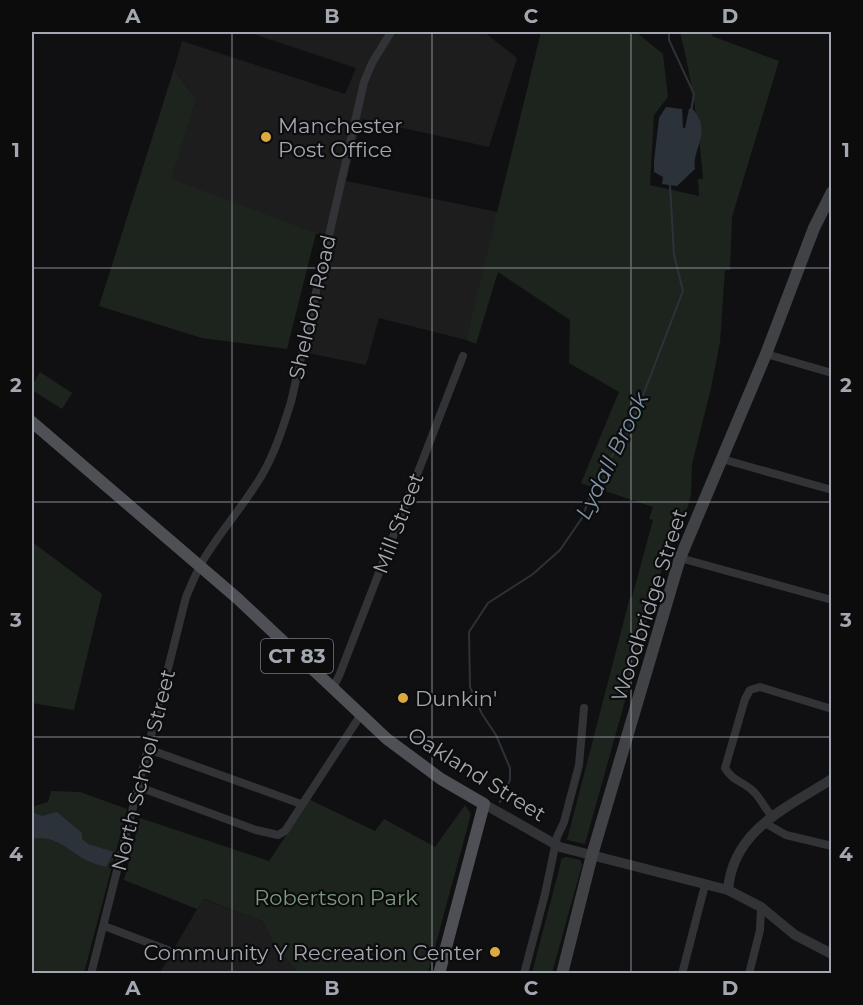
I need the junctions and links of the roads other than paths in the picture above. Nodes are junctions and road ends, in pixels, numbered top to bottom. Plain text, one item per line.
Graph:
1 (391, 32) edge
2 (831, 192) edge
3 (828, 207) edge
4 (766, 354) junction
5 (463, 356) dead end
6 (831, 373) edge
7 (32, 422) edge
8 (722, 459) junction
9 (831, 490) edge
10 (680, 558) junction
11 (199, 567) junction
12 (831, 600) edge
13 (332, 689) junction
14 (584, 708) dead end
15 (831, 708) edge
16 (360, 716) junction
17 (148, 749) junction
18 (831, 779) edge
19 (138, 787) junction
20 (301, 804) junction
21 (484, 804) junction
22 (769, 820) junction
23 (555, 845) junction
24 (831, 846) edge
25 (592, 855) junction
26 (705, 885) junction
27 (728, 890) junction
28 (761, 907) junction
29 (104, 926) junction
30 (173, 952) dead end
31 (831, 954) edge
32 (90, 974) edge
33 (439, 974) edge
34 (524, 974) edge
35 (562, 974) edge
36 (682, 974) edge
37 (749, 974) edge

1 - 11 street, Sheldon Road
2 - 3 main road, Woodbridge Street
3 - 4 main road, Woodbridge Street
4 - 6 street
4 - 8 main road, Woodbridge Street
5 - 13 street, Mill Street
7 - 11 main road, Oakland Street / CT 83
8 - 9 street
8 - 10 main road, Woodbridge Street
10 - 12 street
10 - 25 main road, Woodbridge Street
11 - 13 main road, Oakland Street / CT 83
11 - 17 street, North School Street
13 - 16 main road, Oakland Street / CT 83
14 - 23 street
15 - 22 street
16 - 20 street
16 - 21 main road, Oakland Street / CT 83
17 - 19 street, North School Street
17 - 20 street
18 - 22 street
19 - 20 street
19 - 29 street, North School Street
21 - 23 street, Oakland Street
21 - 33 main road
22 - 24 street
22 - 27 street
23 - 25 street, Oakland Street
23 - 34 street
25 - 26 street, Oakland Street
25 - 35 main road, Woodbridge Street
26 - 27 street, Oakland Street
26 - 36 street
27 - 28 street, Oakland Street
28 - 31 street, Oakland Street
28 - 37 street
29 - 30 street
29 - 32 street, North School Street

